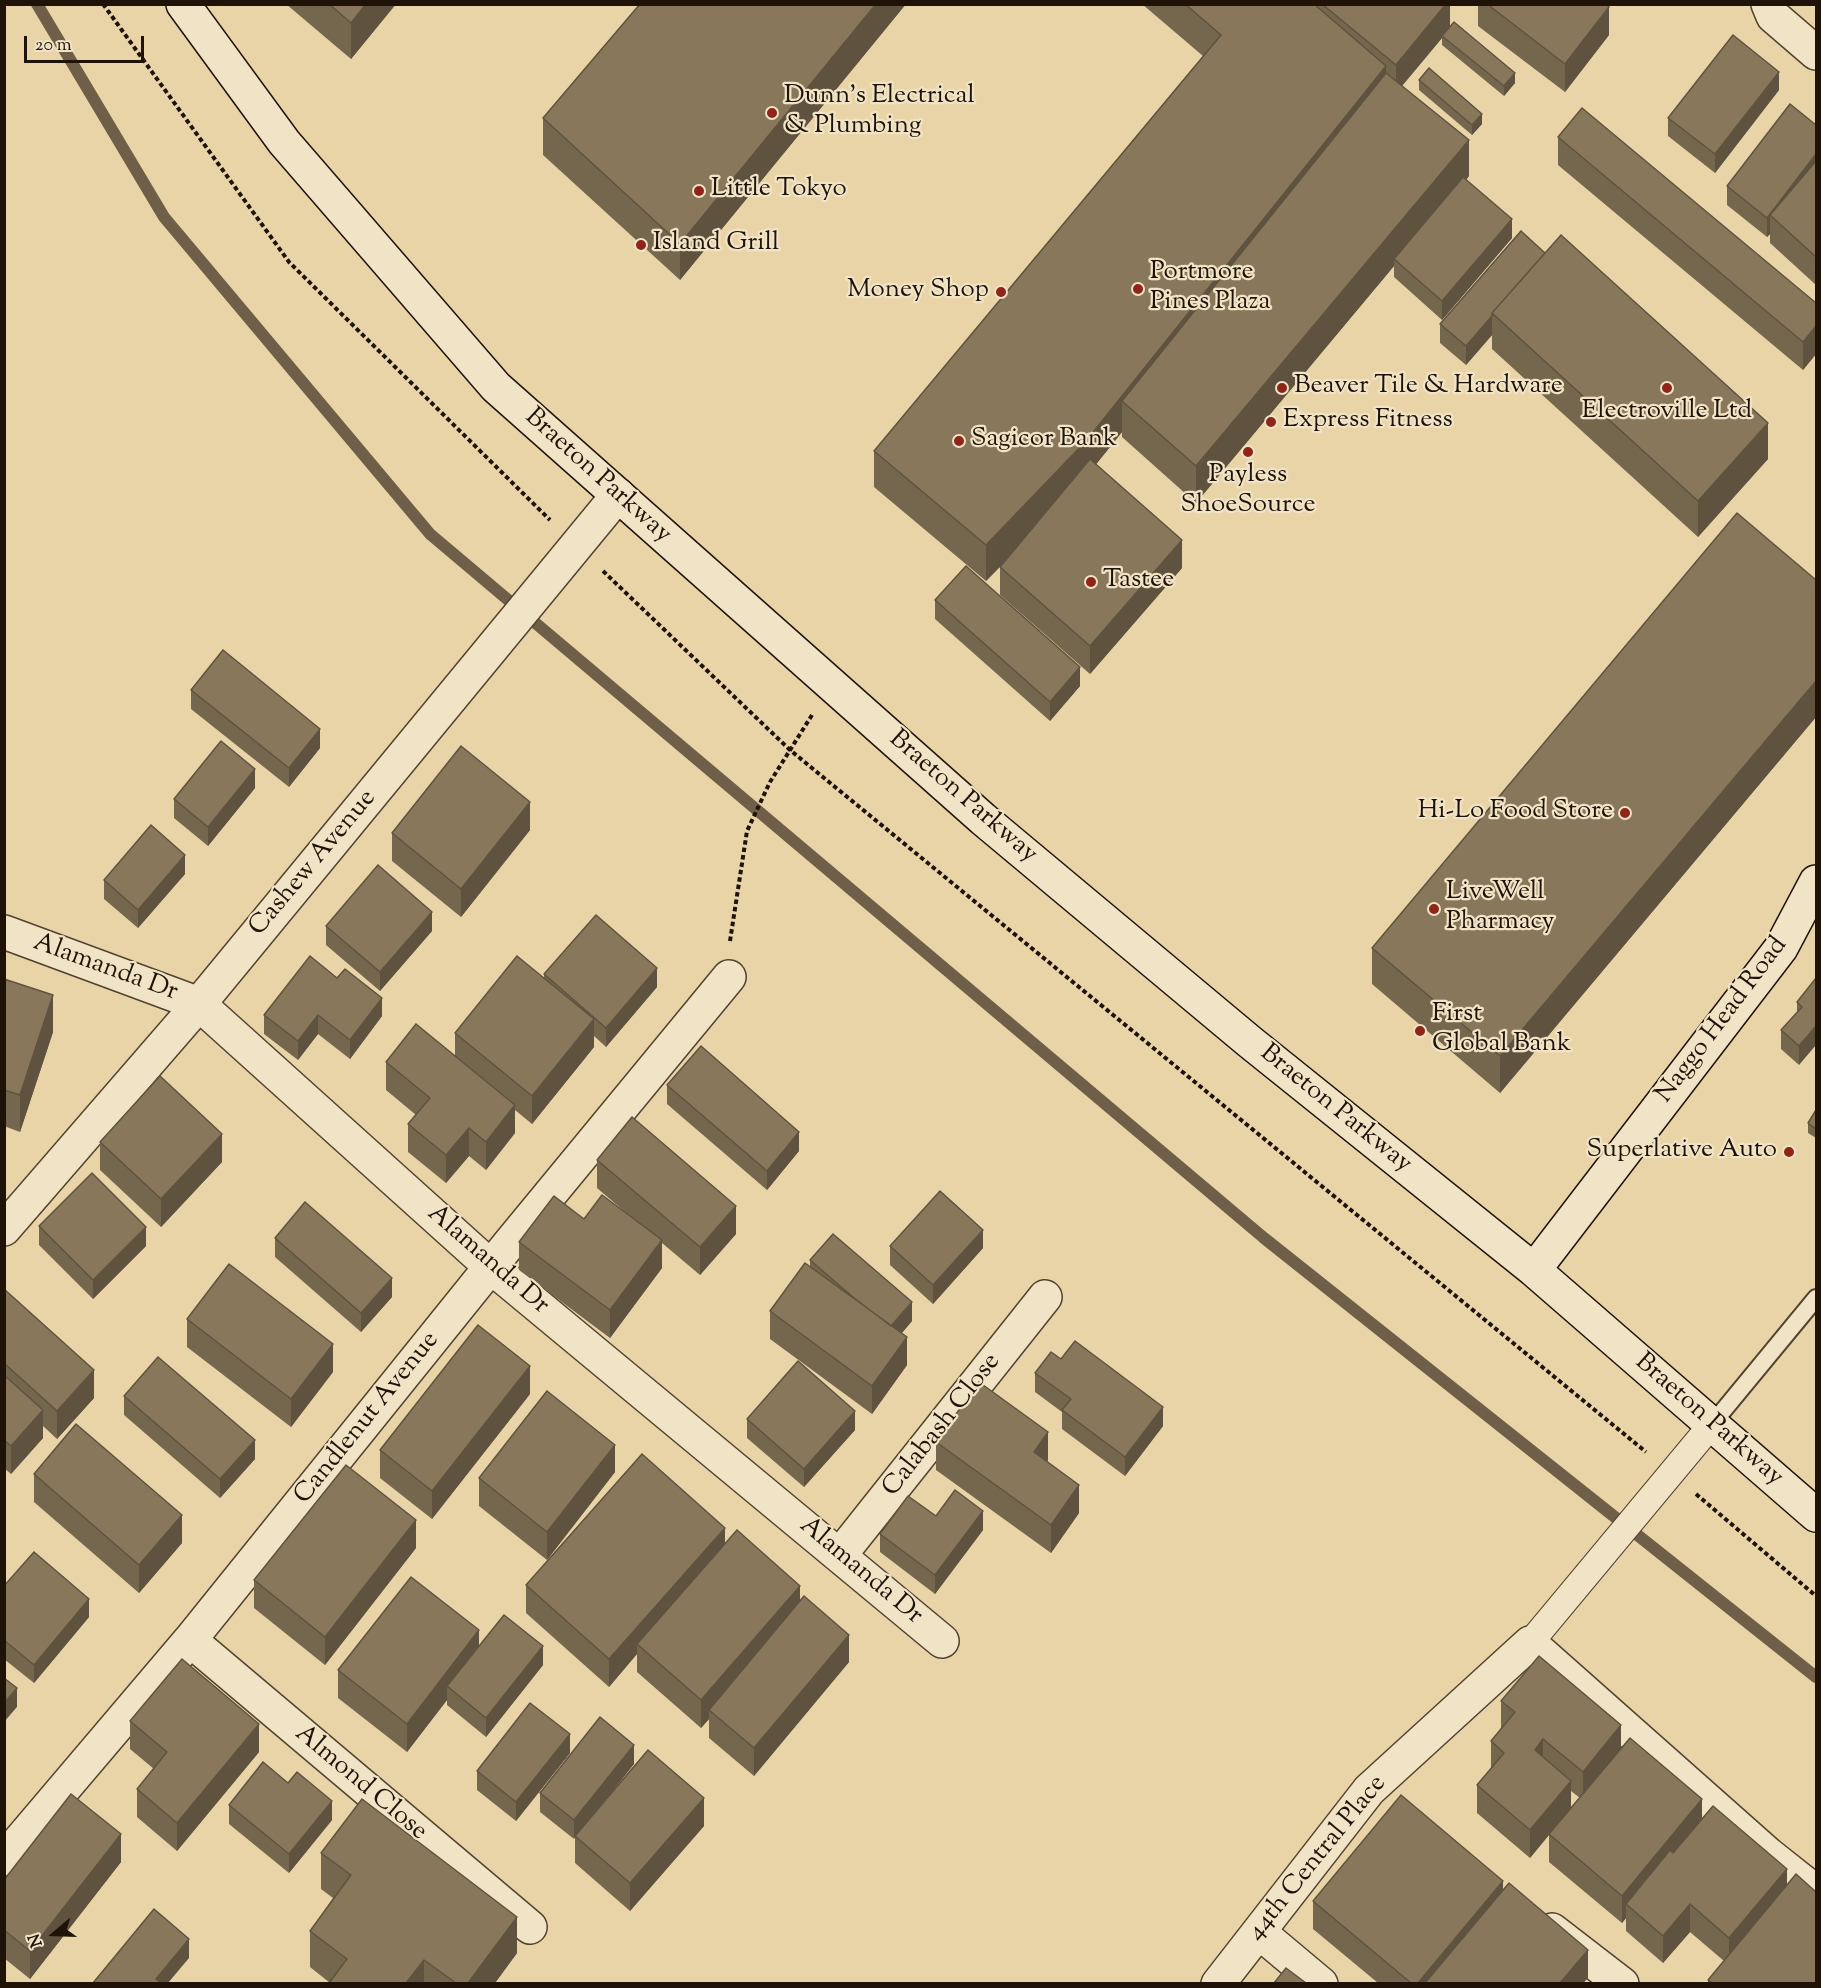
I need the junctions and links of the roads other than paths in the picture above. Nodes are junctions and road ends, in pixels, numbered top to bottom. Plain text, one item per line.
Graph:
1 (183, 4) edge
2 (1768, 4) edge
3 (1816, 53) edge
4 (618, 495) junction
5 (1816, 882) edge
6 (4, 932) edge
7 (729, 977) road end
8 (199, 1004) junction
9 (4, 1229) edge
10 (491, 1267) junction
11 (1534, 1270) junction
12 (1045, 1297) dead end
13 (1816, 1298) edge
14 (1713, 1423) junction
15 (1816, 1515) edge
16 (840, 1555) junction
17 (190, 1640) junction
18 (942, 1641) dead end
19 (1530, 1643) junction
20 (1369, 1790) junction
21 (1397, 1812) edge
22 (4, 1859) edge
23 (1816, 1892) edge
24 (1528, 1912) edge
25 (530, 1927) dead end
26 (1259, 1932) junction
27 (1218, 1983) edge
28 (1321, 1983) edge
29 (1622, 1983) edge

1 - 4 street, Braeton Parkway
2 - 3 street
4 - 8 street, Cashew Avenue
4 - 11 street, Braeton Parkway
5 - 11 street, Naggo Head Road
6 - 8 street, Alamanda Dr
7 - 10 street, Candlenut Avenue
8 - 9 street, Cashew Avenue
8 - 10 street, Alamanda Dr
10 - 16 street, Alamanda Dr
10 - 17 street, Candlenut Avenue
11 - 14 street, Braeton Parkway
12 - 16 street, Calabash Close
13 - 14 lane
14 - 15 street, Braeton Parkway
14 - 19 street
16 - 18 street, Alamanda Dr
17 - 22 street, Candlenut Avenue
17 - 25 street, Almond Close
19 - 20 street, 44th Central Place
19 - 23 street
20 - 21 street
20 - 26 street, 44th Central Place
24 - 29 street
26 - 27 street, 44th Central Place
26 - 28 street

